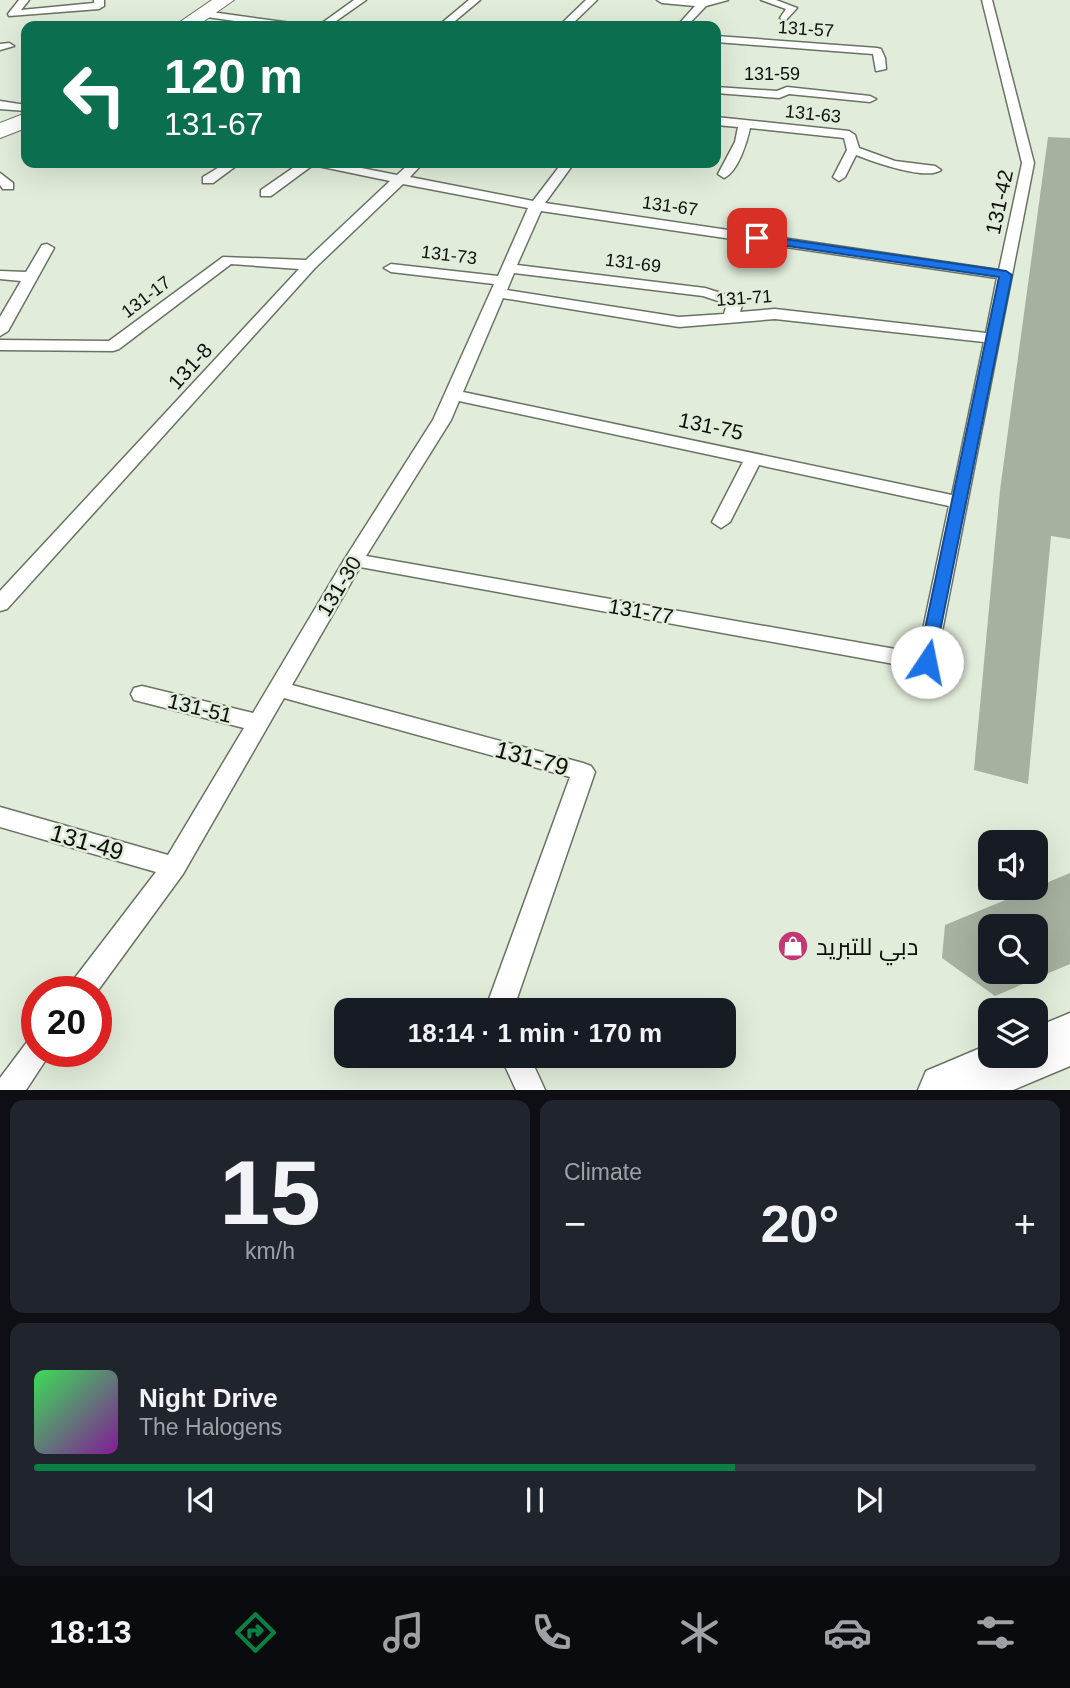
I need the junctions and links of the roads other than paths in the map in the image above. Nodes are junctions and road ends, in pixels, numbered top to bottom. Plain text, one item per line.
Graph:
1 (24, 0) edge
2 (99, 0) edge
3 (225, 0) edge
4 (361, 0) edge
5 (475, 0) edge
6 (592, 0) edge
7 (662, 0) edge
8 (723, 0) edge
9 (766, 0) edge
10 (987, 0) edge
11 (703, 4) junction
12 (13, 14) junction
13 (204, 14) junction
14 (0, 16) edge
15 (785, 18) dead end
16 (192, 21) edge
17 (255, 21) edge
18 (330, 21) edge
19 (449, 21) edge
20 (569, 21) edge
21 (687, 21) edge
22 (721, 39) edge
23 (880, 69) dead end
24 (721, 90) edge
25 (870, 99) dead end
26 (0, 105) edge
27 (21, 107) edge
28 (21, 122) edge
29 (721, 122) edge
30 (745, 124) junction
31 (0, 131) edge
32 (853, 150) junction
33 (226, 168) edge
34 (301, 168) edge
35 (344, 168) edge
36 (412, 168) edge
37 (564, 168) edge
38 (935, 170) dead end
39 (723, 174) dead end
40 (839, 177) dead end
41 (400, 179) junction
42 (208, 180) dead end
43 (266, 193) dead end
44 (536, 206) junction
45 (47, 248) dead end
46 (310, 265) junction
47 (391, 268) dead end
48 (0, 275) edge
49 (1006, 275) junction
50 (31, 277) junction
51 (503, 280) junction
52 (731, 318) junction
53 (0, 331) edge
54 (993, 338) junction
55 (0, 345) edge
56 (453, 395) junction
57 (753, 458) junction
58 (959, 502) junction
59 (721, 522) dead end
60 (354, 560) junction
61 (0, 604) edge
62 (927, 662) joint
63 (279, 689) junction
64 (142, 694) dead end
65 (258, 723) junction
66 (0, 817) edge
67 (174, 867) junction
68 (93, 976) edge
69 (503, 998) edge
70 (1070, 1039) edge
71 (1048, 1048) edge
72 (25, 1067) edge
73 (520, 1068) edge
74 (999, 1068) edge
75 (8, 1090) edge
76 (531, 1090) edge
77 (946, 1090) edge

1 - 12 lane
2 - 12 lane
3 - 13 street
4 - 18 lane
5 - 19 lane
6 - 20 lane
7 - 11 lane
8 - 11 lane
9 - 15 lane
10 - 49 lane, 131-42
11 - 21 lane
12 - 14 lane
13 - 16 street
13 - 17 lane
22 - 23 lane, 131-57
24 - 25 lane, 131-59
26 - 27 lane
28 - 31 street
29 - 30 lane, 131-63
30 - 32 lane, 131-63
30 - 39 lane
32 - 38 lane, 131-63
32 - 40 lane
33 - 42 lane
34 - 43 lane
35 - 41 lane, 131-67
36 - 41 lane, 131-8
37 - 44 lane, 131-30
41 - 44 lane, 131-67
41 - 46 lane, 131-8
44 - 49 lane, 131-67
44 - 51 lane, 131-30
45 - 50 lane
46 - 55 lane, 131-17
46 - 61 lane, 131-8
47 - 51 lane, 131-73
48 - 50 lane
49 - 54 lane, 131-42
50 - 53 lane
51 - 52 lane, 131-71
51 - 52 lane, 131-69
51 - 56 lane, 131-30
52 - 54 lane, 131-71
54 - 58 lane, 131-42
56 - 57 lane, 131-75
56 - 60 lane, 131-30
57 - 58 lane, 131-75
57 - 59 lane
58 - 62 lane, 131-42
60 - 62 lane, 131-77
60 - 63 lane, 131-30
63 - 65 lane, 131-30
63 - 69 lane, 131-79
64 - 65 lane, 131-51
65 - 67 lane, 131-30
66 - 67 lane, 131-49
67 - 68 lane, 131-30
70 - 71 street
72 - 75 lane
73 - 76 lane
74 - 77 street

